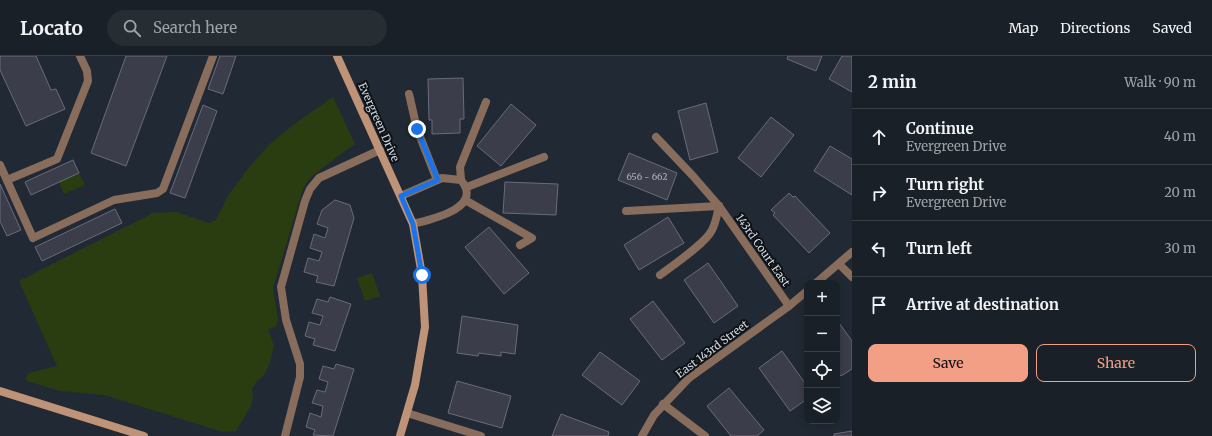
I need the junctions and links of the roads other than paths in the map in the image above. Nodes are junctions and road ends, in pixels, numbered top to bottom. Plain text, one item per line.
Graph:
1 (80, 56) edge
2 (213, 56) edge
3 (337, 56) edge
4 (409, 94) dead end
5 (486, 102) dead end
6 (656, 137) dead end
7 (380, 150) junction
8 (544, 157) dead end
9 (0, 165) edge
10 (7, 180) junction
11 (438, 180) junction
12 (464, 183) junction
13 (401, 196) junction
14 (465, 200) junction
15 (719, 206) junction
16 (626, 210) dead end
17 (413, 224) junction
18 (520, 245) dead end
19 (852, 252) edge
20 (839, 264) junction
21 (660, 275) dead end
22 (852, 277) edge
23 (820, 280) edge
24 (804, 293) edge
25 (789, 306) junction
26 (0, 391) edge
27 (663, 404) junction
28 (407, 413) junction
29 (144, 436) edge
30 (286, 436) edge
31 (400, 436) edge
32 (481, 436) edge
33 (642, 436) edge
34 (705, 436) edge

1 - 10 street
2 - 10 street
3 - 7 street, Evergreen Drive
4 - 11 street
5 - 12 street
6 - 15 street, 143rd Court East
7 - 13 street, Evergreen Drive
7 - 30 street
8 - 12 street
9 - 10 street
11 - 12 street
11 - 13 street
12 - 14 street
13 - 17 street, Evergreen Drive
14 - 17 street
14 - 18 street
15 - 16 street
15 - 21 street
15 - 25 street, 143rd Court East
17 - 28 street, Evergreen Drive
19 - 20 street
20 - 22 street
20 - 23 street
24 - 25 street, East 143rd Street
25 - 27 street, East 143rd Street
26 - 29 street
27 - 33 street, East 143rd Street
27 - 34 street
28 - 31 street, Evergreen Drive
28 - 32 street

